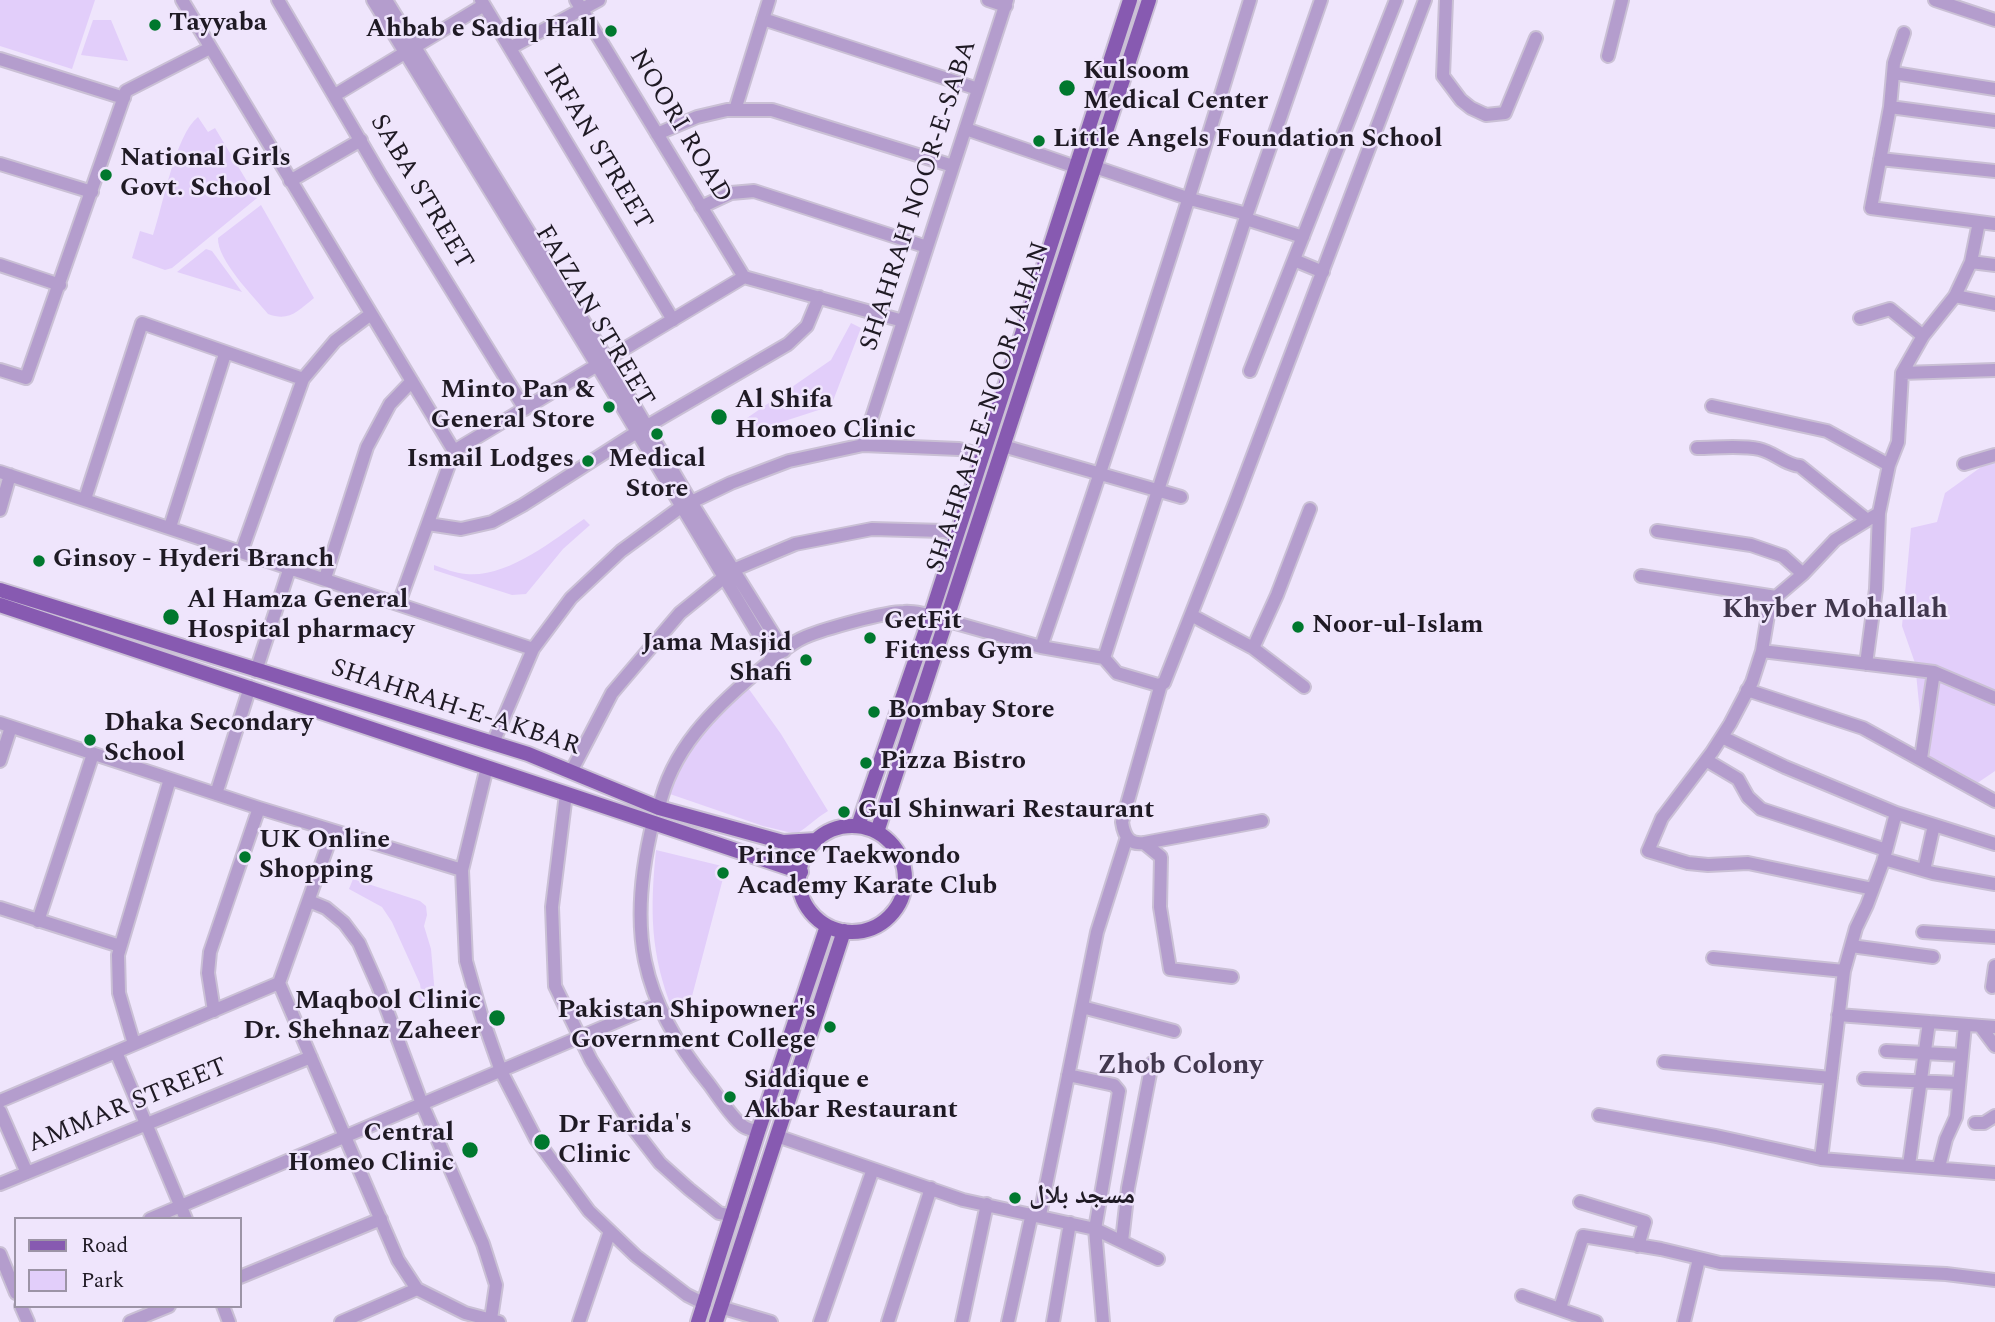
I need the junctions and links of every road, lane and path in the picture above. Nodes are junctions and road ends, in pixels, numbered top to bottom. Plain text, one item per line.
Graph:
1 (182, 0) edge
2 (278, 0) edge
3 (373, 0) edge
4 (386, 0) edge
5 (599, 0) edge
6 (769, 0) edge
7 (988, 0) edge
8 (1149, 0) edge
9 (1250, 0) edge
10 (1321, 0) edge
11 (1396, 0) edge
12 (1425, 0) edge
13 (1446, 0) edge
14 (1622, 0) edge
15 (1935, 0) edge
16 (483, 3) edge
17 (1006, 3) edge
18 (579, 5) edge
19 (1128, 7) edge
20 (763, 19) junction
21 (1143, 19) junction
22 (1995, 20) edge
23 (1904, 33) dead end
24 (1536, 38) dead end
25 (210, 48) junction
26 (510, 48) junction
27 (410, 50) junction
28 (1608, 56) dead end
29 (0, 59) edge
30 (1894, 73) junction
31 (978, 89) junction
32 (1995, 89) edge
33 (335, 95) junction
34 (124, 98) junction
35 (1890, 107) junction
36 (735, 110) junction
37 (1995, 121) edge
38 (966, 129) junction
39 (657, 134) junction
40 (360, 140) junction
41 (1880, 159) junction
42 (0, 163) edge
43 (953, 166) junction
44 (1076, 167) junction
45 (1095, 167) junction
46 (1995, 171) edge
47 (290, 181) junction
48 (92, 192) junction
49 (1190, 200) junction
50 (701, 207) junction
51 (1247, 217) junction
52 (1979, 222) junction
53 (1995, 224) edge
54 (1303, 237) junction
55 (927, 247) junction
56 (1294, 260) junction
57 (1970, 262) junction
58 (0, 265) edge
59 (1995, 265) edge
60 (1323, 272) junction
61 (744, 277) junction
62 (60, 285) junction
63 (1955, 296) junction
64 (818, 297) junction
65 (1995, 304) edge
66 (371, 314) junction
67 (1860, 318) dead end
68 (673, 320) junction
69 (904, 321) junction
70 (1923, 336) junction
71 (225, 354) junction
72 (602, 362) junction
73 (0, 370) edge
74 (1995, 370) edge
75 (1250, 372) dead end
76 (1902, 373) junction
77 (303, 379) junction
78 (412, 381) junction
79 (1713, 407) dead end
80 (997, 408) junction
81 (524, 409) junction
82 (1014, 413) junction
83 (642, 429) junction
84 (863, 445) junction
85 (1003, 446) junction
86 (1697, 448) dead end
87 (454, 451) junction
88 (983, 455) junction
89 (1995, 456) edge
90 (1964, 464) dead end
91 (1889, 466) junction
92 (5, 473) edge
93 (1100, 475) junction
94 (1158, 489) junction
95 (1181, 497) dead end
96 (85, 499) junction
97 (686, 505) junction
98 (1310, 509) dead end
99 (0, 510) edge
100 (1879, 513) junction
101 (1867, 520) junction
102 (428, 524) junction
103 (170, 527) junction
104 (1657, 530) dead end
105 (956, 535) junction
106 (242, 550) junction
107 (290, 566) junction
108 (728, 573) junction
109 (1804, 575) junction
110 (1641, 576) dead end
111 (325, 579) junction
112 (0, 590) edge
113 (1776, 597) junction
114 (399, 603) junction
115 (0, 605) edge
116 (931, 615) junction
117 (1191, 615) junction
118 (945, 620) junction
119 (1041, 647) junction
120 (1253, 648) junction
121 (533, 649) junction
122 (785, 651) junction
123 (1762, 651) junction
124 (1104, 658) junction
125 (773, 659) junction
126 (1866, 664) junction
127 (256, 671) junction
128 (1934, 672) junction
129 (1161, 684) junction
130 (250, 687) junction
131 (1304, 687) dead end
132 (1746, 690) junction
133 (1995, 698) edge
134 (6, 725) edge
135 (1721, 737) junction
136 (494, 743) junction
137 (93, 754) junction
138 (1920, 758) junction
139 (1706, 760) junction
140 (0, 761) edge
141 (487, 767) junction
142 (571, 772) junction
143 (170, 779) junction
144 (216, 794) junction
145 (566, 794) junction
146 (1995, 801) edge
147 (259, 808) junction
148 (659, 808) junction
149 (1896, 813) junction
150 (1262, 821) dead end
151 (653, 822) junction
152 (1934, 825) junction
153 (858, 826) junction
154 (333, 831) junction
155 (877, 832) junction
156 (1127, 837) junction
157 (816, 840) junction
158 (1144, 843) junction
159 (1995, 844) edge
160 (1885, 854) junction
161 (462, 870) junction
162 (1924, 870) junction
163 (801, 872) junction
164 (1995, 884) edge
165 (1873, 889) junction
166 (309, 901) junction
167 (0, 908) edge
168 (38, 921) junction
169 (827, 926) junction
170 (844, 931) junction
171 (1923, 932) dead end
172 (1995, 937) edge
173 (120, 946) junction
174 (1851, 946) junction
175 (1933, 957) dead end
176 (1713, 958) dead end
177 (1995, 966) edge
178 (1844, 971) junction
179 (1232, 977) dead end
180 (279, 983) junction
181 (1992, 987) dead end
182 (658, 1004) junction
183 (1082, 1007) junction
184 (214, 1011) junction
185 (1838, 1015) junction
186 (1929, 1022) junction
187 (1965, 1025) junction
188 (1980, 1026) junction
189 (1995, 1027) edge
190 (1174, 1031) dead end
191 (579, 1038) junction
192 (134, 1044) junction
193 (1995, 1046) edge
194 (1886, 1051) dead end
195 (116, 1052) junction
196 (1925, 1052) junction
197 (1962, 1055) junction
198 (311, 1057) junction
199 (1664, 1062) dead end
200 (1152, 1063) dead end
201 (501, 1071) junction
202 (1068, 1074) junction
203 (1831, 1077) junction
204 (1864, 1079) dead end
205 (1921, 1082) junction
206 (1959, 1083) junction
207 (0, 1101) edge
208 (422, 1104) junction
209 (0, 1111) edge
210 (1599, 1115) dead end
211 (1995, 1116) edge
212 (1975, 1123) dead end
213 (147, 1124) junction
214 (758, 1132) junction
215 (346, 1136) junction
216 (778, 1136) junction
217 (1821, 1159) junction
218 (1909, 1165) junction
219 (1939, 1167) junction
220 (873, 1169) junction
221 (1995, 1172) edge
222 (27, 1173) junction
223 (0, 1184) edge
224 (931, 1188) junction
225 (1580, 1202) dead end
226 (987, 1204) junction
227 (181, 1206) junction
228 (1036, 1214) junction
229 (733, 1216) junction
230 (155, 1217) edge
231 (186, 1217) edge
232 (381, 1219) junction
233 (1070, 1223) junction
234 (1095, 1229) junction
235 (610, 1231) junction
236 (1122, 1241) junction
237 (1638, 1246) junction
238 (0, 1254) edge
239 (1158, 1259) dead end
240 (1699, 1259) junction
241 (242, 1276) edge
242 (8, 1278) edge
243 (1995, 1280) edge
244 (417, 1289) junction
245 (1522, 1296) dead end
246 (705, 1304) junction
247 (720, 1307) junction
248 (164, 1308) edge
249 (1560, 1308) junction
250 (495, 1321) edge
251 (130, 1322) edge
252 (341, 1322) edge
253 (579, 1322) edge
254 (698, 1322) edge
255 (716, 1322) edge
256 (771, 1322) edge
257 (820, 1322) edge
258 (888, 1322) edge
259 (962, 1322) edge
260 (1007, 1322) edge
261 (1053, 1322) edge
262 (1102, 1322) edge
263 (1596, 1322) edge
264 (1684, 1322) edge

1 - 25 street
2 - 33 street, SABA STREET
3 - 27 street, FAIZAN STREET
4 - 27 street, FAIZAN STREET
5 - 18 street
6 - 20 street
7 - 17 street
8 - 21 main road, SHAHRAH-E-NOOR JAHAN
9 - 49 street
10 - 51 street
11 - 54 street
12 - 60 street
13 - 24 street
14 - 28 street
15 - 22 street
16 - 26 street, IRFAN STREET
16 - 27 street
17 - 31 street, SHAHRAH NOOR-E-SABA
18 - 26 street
18 - 39 street, NOORI ROAD
19 - 21 main road
19 - 44 main road, SHAHRAH-E-NOOR JAHAN
20 - 31 street
20 - 36 street
21 - 45 main road, SHAHRAH-E-NOOR JAHAN
23 - 30 street
25 - 34 street
25 - 47 street
26 - 68 street, IRFAN STREET
27 - 33 street
27 - 72 street, FAIZAN STREET
29 - 34 street
30 - 32 street
30 - 35 street
31 - 38 street, SHAHRAH NOOR-E-SABA
33 - 40 street, SABA STREET
34 - 48 street
35 - 37 street
35 - 41 street
36 - 39 street
36 - 43 street
38 - 43 street, SHAHRAH NOOR-E-SABA
38 - 44 street
39 - 50 street, NOORI ROAD
40 - 47 street
40 - 81 street, SABA STREET
41 - 46 street
41 - 52 street
42 - 48 street
43 - 55 street, SHAHRAH NOOR-E-SABA
44 - 80 main road, SHAHRAH-E-NOOR JAHAN
45 - 49 street
45 - 82 main road, SHAHRAH-E-NOOR JAHAN
47 - 66 street
48 - 62 street
49 - 51 street
49 - 93 street
50 - 55 street
50 - 61 street, NOORI ROAD
51 - 54 street
51 - 94 street
52 - 53 street
52 - 57 street
54 - 56 street
55 - 69 street, SHAHRAH NOOR-E-SABA
56 - 60 street
56 - 75 street
57 - 59 street
57 - 63 street
58 - 62 street
60 - 117 street
61 - 64 street
61 - 68 street
62 - 73 street
63 - 65 street
63 - 70 street
64 - 69 street
64 - 83 street
66 - 77 street
66 - 78 street
67 - 70 street
68 - 72 street
69 - 84 street, SHAHRAH NOOR-E-SABA
70 - 76 street
71 - 77 street
71 - 96 street
71 - 103 street
72 - 81 street
72 - 83 street, FAIZAN STREET
74 - 76 street
76 - 91 street
77 - 106 street
78 - 87 street
78 - 111 street
79 - 91 street
80 - 82 main road
80 - 88 main road, SHAHRAH-E-NOOR JAHAN
81 - 87 street
82 - 85 main road, SHAHRAH-E-NOOR JAHAN
83 - 97 street, FAIZAN STREET
83 - 102 street
84 - 88 street
84 - 97 street
85 - 93 street
85 - 118 main road, SHAHRAH-E-NOOR JAHAN
86 - 101 street
87 - 102 street
88 - 105 main road, SHAHRAH-E-NOOR JAHAN
89 - 90 street
91 - 100 street
92 - 96 street
92 - 99 street
93 - 94 street
93 - 119 street
94 - 95 street
94 - 124 street
96 - 103 street
97 - 108 street, FAIZAN STREET
97 - 121 street
98 - 120 street
100 - 101 street
100 - 126 street
101 - 109 street
102 - 114 street
103 - 106 street
104 - 109 street
105 - 108 street
105 - 116 main road, SHAHRAH-E-NOOR JAHAN
106 - 107 street
107 - 111 street
107 - 127 street
108 - 122 street, FAIZAN STREET
108 - 125 street, FAIZAN STREET
108 - 142 street
109 - 113 street
110 - 113 street
111 - 114 street
112 - 127 main road, SHAHRAH-E-AKBAR
113 - 123 street
114 - 121 street
115 - 130 main road, SHAHRAH-E-AKBAR
116 - 122 street
116 - 153 main road, SHAHRAH-E-NOOR JAHAN
117 - 120 street
117 - 129 street
118 - 119 street
118 - 155 main road, SHAHRAH-E-NOOR JAHAN
119 - 124 street
120 - 131 street
121 - 136 street
122 - 125 street
123 - 126 street
123 - 132 street
124 - 129 street
125 - 148 street
126 - 128 street
127 - 136 main road, SHAHRAH-E-AKBAR
128 - 133 street
128 - 138 street
129 - 156 street
130 - 141 main road, SHAHRAH-E-AKBAR
130 - 144 street
132 - 135 street
132 - 138 street
134 - 137 street
134 - 140 street
135 - 139 street
135 - 149 street
136 - 142 main road, SHAHRAH-E-AKBAR
137 - 143 street
137 - 168 street
138 - 146 street
139 - 160 street
139 - 165 street
141 - 145 main road, SHAHRAH-E-AKBAR
141 - 161 street
142 - 148 main road, SHAHRAH-E-AKBAR
143 - 144 street
143 - 173 street
144 - 147 street
145 - 151 main road, SHAHRAH-E-AKBAR
145 - 191 street
147 - 154 street
147 - 184 street
148 - 157 main road, SHAHRAH-E-AKBAR
149 - 152 street
149 - 160 street
150 - 158 street
151 - 163 main road, SHAHRAH-E-AKBAR
151 - 182 street
152 - 159 street
152 - 162 street
153 - 155 main road
153 - 157 main road
154 - 161 street
154 - 166 street
155 - 170 main road
156 - 158 street
156 - 183 street
157 - 163 main road
158 - 179 street
160 - 162 street
160 - 165 street
161 - 201 street
162 - 164 street
163 - 169 main road
165 - 174 street
166 - 180 street
166 - 208 street
167 - 168 street
168 - 173 street
169 - 170 main road
169 - 214 main road
170 - 216 main road
171 - 172 street
173 - 192 street
174 - 175 street
174 - 178 street
176 - 178 street
177 - 181 street
178 - 185 street
180 - 184 street
180 - 198 street
182 - 191 street
182 - 214 street
183 - 190 street
183 - 202 street
184 - 192 street
185 - 186 street
185 - 203 street
186 - 187 street
186 - 196 street
187 - 188 street
187 - 197 street
188 - 189 street
188 - 193 street
191 - 201 street
191 - 229 street
192 - 195 street
194 - 196 street
195 - 207 street
195 - 213 street
196 - 197 street
196 - 205 street
197 - 206 street
198 - 213 street, AMMAR STREET
198 - 215 street
199 - 203 street
200 - 236 street
201 - 208 street
201 - 235 street
202 - 228 street
202 - 234 street
203 - 217 street
204 - 205 street
205 - 206 street
205 - 218 street
206 - 219 street
208 - 215 street
208 - 250 street
209 - 222 street
210 - 217 street
211 - 212 street
213 - 222 street, AMMAR STREET
213 - 227 street
214 - 229 main road
215 - 227 street
215 - 232 street
216 - 220 street
216 - 247 main road
217 - 218 street
218 - 219 street
219 - 221 street
220 - 224 street
220 - 257 street
222 - 223 street, AMMAR STREET
224 - 226 street
224 - 258 street
225 - 237 street
226 - 228 street
226 - 259 street
227 - 230 street
227 - 231 street
228 - 233 street
228 - 260 street
229 - 246 main road
232 - 241 street
232 - 244 street
233 - 234 street
233 - 261 street
234 - 236 street
234 - 262 street
235 - 246 street
235 - 253 street
236 - 239 street
237 - 240 street
237 - 249 street
238 - 242 street
240 - 243 street
240 - 264 street
244 - 250 street
244 - 252 street
245 - 249 street
246 - 254 main road
247 - 255 main road
247 - 256 street
248 - 251 street
249 - 263 street

